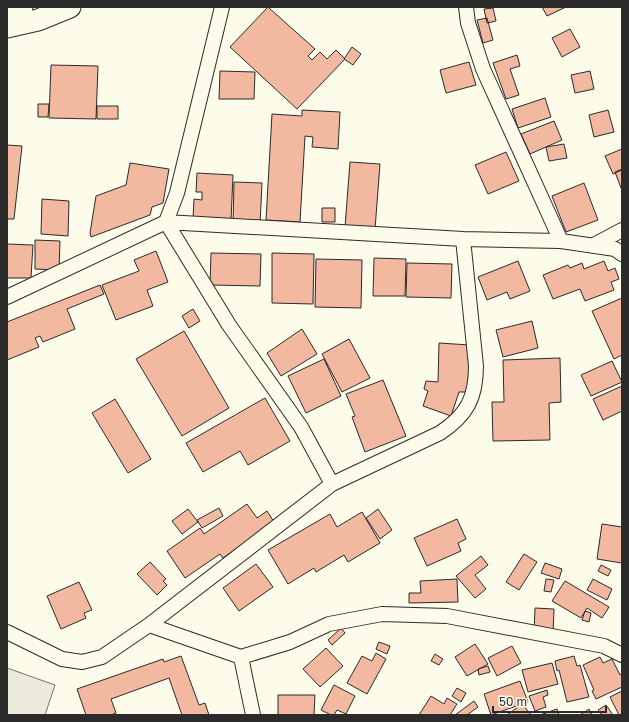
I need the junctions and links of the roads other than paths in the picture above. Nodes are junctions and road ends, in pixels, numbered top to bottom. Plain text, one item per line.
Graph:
1 (22, 7) edge
2 (70, 7) edge
3 (222, 7) edge
4 (466, 7) edge
5 (7, 10) edge
6 (7, 27) edge
7 (166, 222) junction
8 (622, 230) edge
9 (463, 239) junction
10 (561, 241) junction
11 (594, 244) junction
12 (622, 254) edge
13 (7, 297) edge
14 (332, 484) junction
15 (149, 625) junction
16 (7, 632) edge
17 (622, 655) edge
18 (241, 657) junction
19 (253, 715) edge

1 - 5 main road
2 - 6 main road
3 - 7 street
4 - 10 street
7 - 9 street
7 - 13 street
7 - 14 street
8 - 11 street
9 - 10 street
9 - 14 street
10 - 11 street
11 - 12 street
14 - 15 street
15 - 16 street
15 - 18 street
17 - 18 street
18 - 19 street

